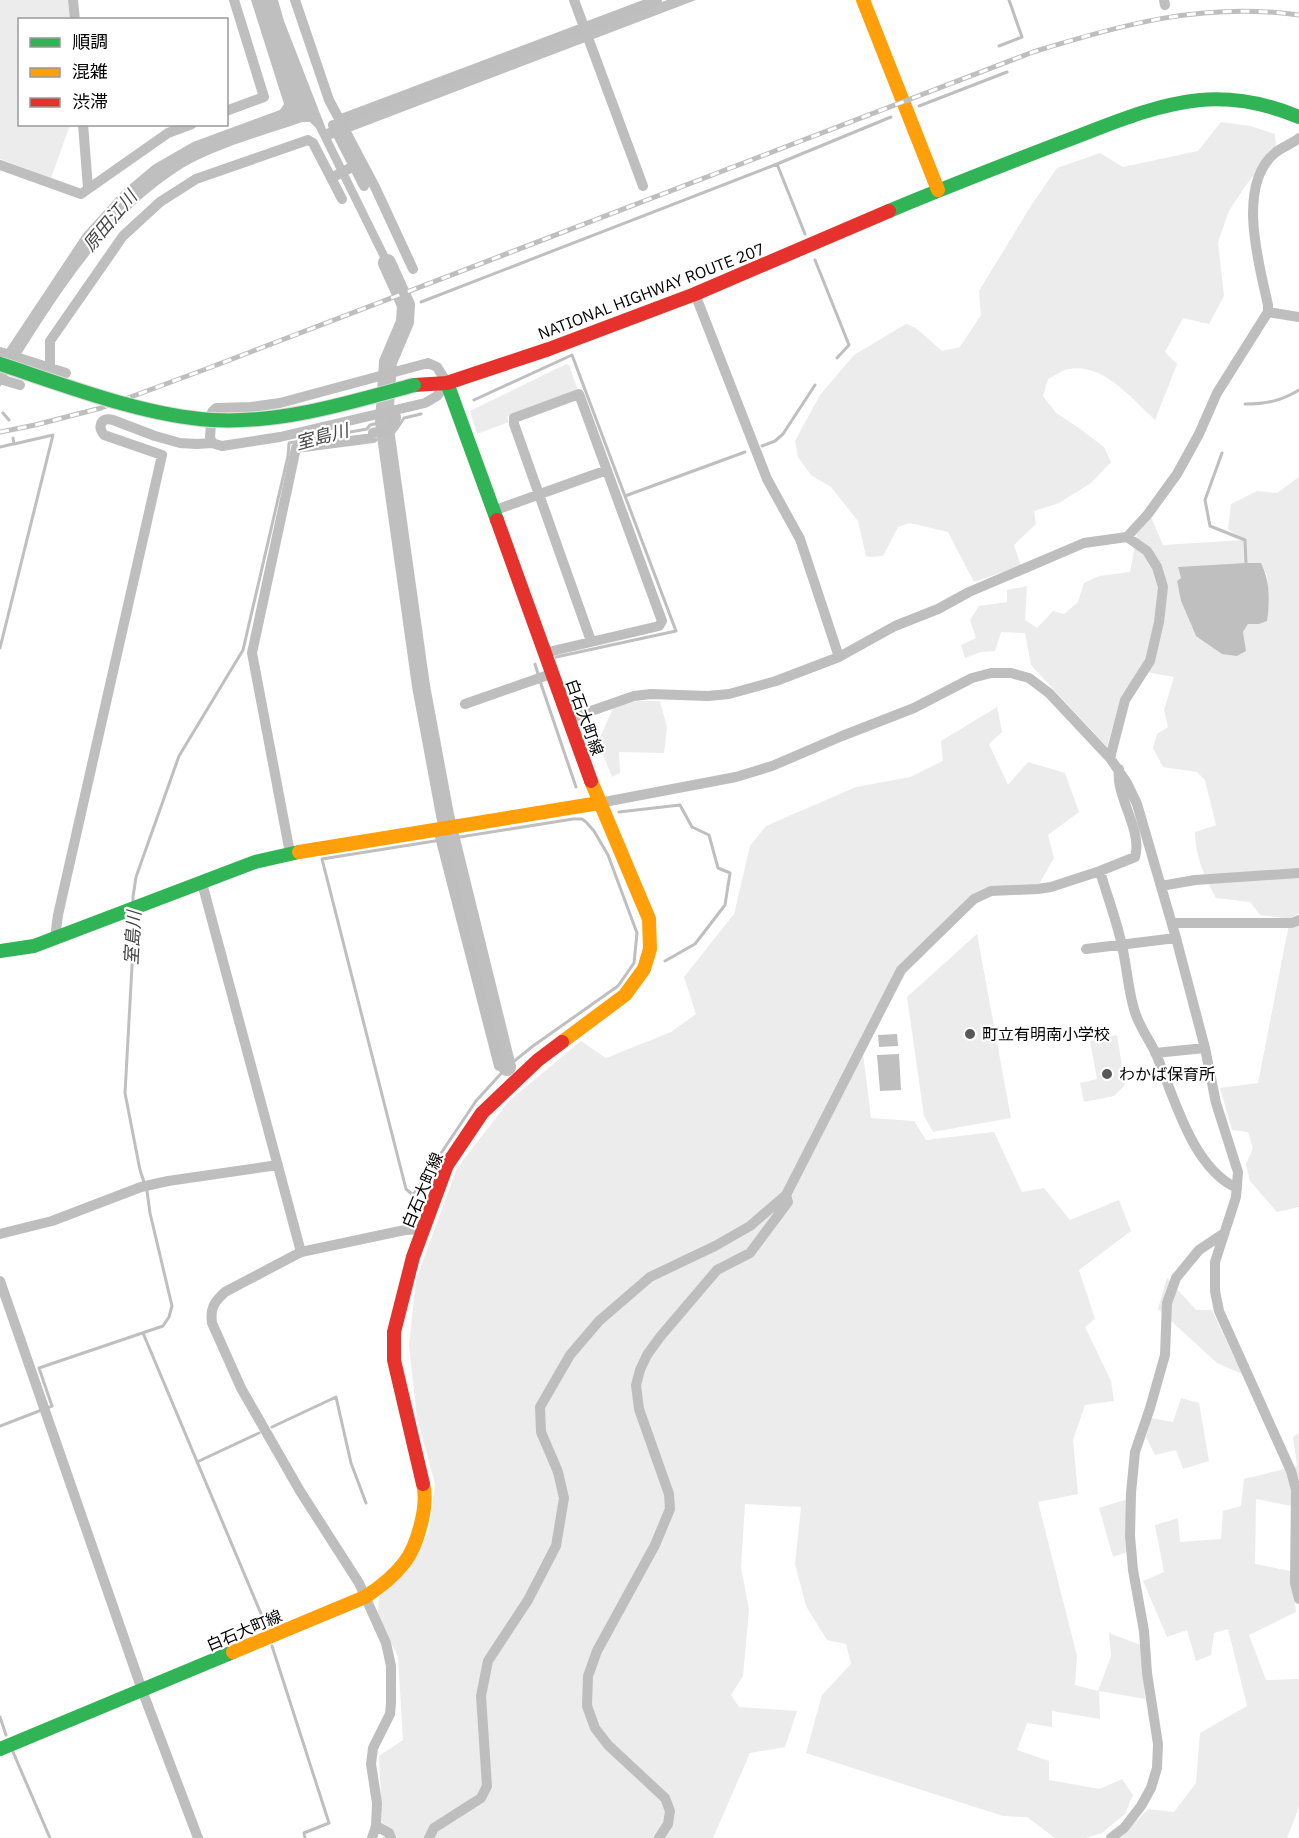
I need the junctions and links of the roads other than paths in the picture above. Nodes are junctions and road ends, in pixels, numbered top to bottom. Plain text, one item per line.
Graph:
1 (73, 0) edge
2 (234, 0) edge
3 (295, 0) edge
4 (574, 0) edge
5 (657, 0) edge
6 (863, 0) edge
7 (75, 18) edge
8 (584, 27) junction
9 (228, 110) edge
10 (1299, 117) edge
11 (336, 122) junction
12 (83, 126) edge
13 (187, 126) edge
14 (344, 137) junction
15 (1299, 138) edge
16 (0, 165) edge
17 (354, 166) junction
18 (331, 178) junction
19 (364, 186) dead end
20 (643, 186) dead end
21 (88, 188) junction
22 (938, 190) junction
23 (342, 199) dead end
24 (413, 269) dead end
25 (695, 294) junction
26 (1268, 312) junction
27 (1299, 317) edge
28 (0, 352) edge
29 (0, 364) edge
30 (50, 368) junction
31 (66, 373) dead end
32 (0, 380) edge
33 (447, 384) junction
34 (20, 385) dead end
35 (395, 411) junction
36 (212, 443) junction
37 (607, 470) junction
38 (539, 495) junction
39 (493, 512) junction
40 (1127, 537) junction
41 (591, 641) junction
42 (544, 652) junction
43 (839, 657) junction
44 (544, 677) junction
45 (465, 704) dead end
46 (568, 719) junction
47 (1110, 758) junction
48 (1119, 769) junction
49 (598, 803) junction
50 (440, 836) junction
51 (290, 853) junction
52 (1100, 871) junction
53 (1299, 873) edge
54 (202, 883) junction
55 (1161, 886) junction
56 (1299, 920) edge
57 (1172, 923) junction
58 (55, 938) junction
59 (1176, 938) junction
60 (1122, 945) junction
61 (1086, 949) dead end
62 (0, 951) edge
63 (1204, 1048) junction
64 (1155, 1053) junction
65 (499, 1066) dead end
66 (278, 1165) junction
67 (1237, 1188) junction
68 (786, 1195) junction
69 (422, 1229) junction
70 (0, 1234) edge
71 (1223, 1234) junction
72 (301, 1252) junction
73 (0, 1281) edge
74 (365, 1597) junction
75 (1299, 1599) edge
76 (142, 1690) junction
77 (0, 1749) edge
78 (376, 1826) junction
79 (198, 1838) edge
80 (372, 1838) edge
81 (391, 1838) edge
82 (429, 1838) edge
83 (659, 1838) edge
84 (1111, 1838) edge

1 - 7 street
2 - 9 street
3 - 11 street
4 - 8 street
5 - 8 street
6 - 22 main road
8 - 11 street
8 - 20 street
10 - 22 main road, NATIONAL HIGHWAY ROUTE 207
11 - 14 street
12 - 21 street
13 - 21 street
14 - 17 street
14 - 24 street
15 - 26 street
16 - 21 street
17 - 18 street
17 - 19 street
18 - 23 street
18 - 30 street
22 - 25 main road, NATIONAL HIGHWAY ROUTE 207
25 - 33 main road, NATIONAL HIGHWAY ROUTE 207
25 - 43 street
26 - 27 street
26 - 40 street
28 - 30 street
29 - 33 main road, NATIONAL HIGHWAY ROUTE 207, bridge
30 - 31 street
32 - 34 street
33 - 35 street
33 - 36 street
33 - 39 main road, 白石大町線
35 - 36 street
35 - 51 street
36 - 58 street
37 - 38 street
37 - 38 street
37 - 41 street
38 - 39 street
38 - 41 street
39 - 42 main road, 白石大町線
40 - 43 street
40 - 47 street
41 - 42 street
42 - 44 main road, 白石大町線
43 - 46 street
44 - 45 street
44 - 46 main road, 白石大町線
46 - 49 main road, 白石大町線
47 - 48 street
47 - 49 street
48 - 52 street
48 - 55 street
49 - 50 main road
49 - 69 main road, 白石大町線
50 - 51 main road
50 - 65 street
51 - 54 main road
52 - 60 street
52 - 68 street
53 - 55 street
54 - 58 main road
54 - 66 street
55 - 57 street
56 - 57 street
57 - 59 street
58 - 62 main road
59 - 60 street
59 - 63 street
60 - 61 street
60 - 64 street
63 - 64 street
63 - 67 street
64 - 67 street
66 - 70 street
66 - 72 street
67 - 71 street
68 - 82 street
68 - 83 street
69 - 72 street
69 - 74 main road, 白石大町線
71 - 75 street
71 - 84 street
72 - 74 street
73 - 76 street
74 - 76 main road, 白石大町線
74 - 78 street
76 - 77 main road, 白石大町線
76 - 79 street
78 - 80 street
78 - 81 street

